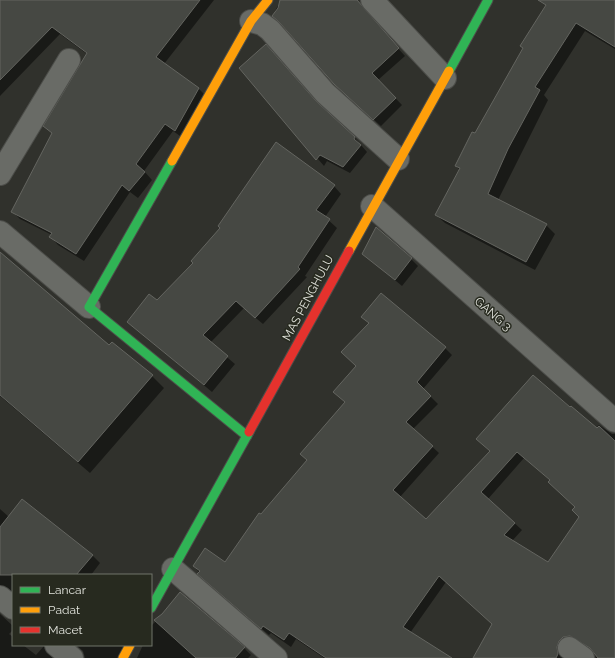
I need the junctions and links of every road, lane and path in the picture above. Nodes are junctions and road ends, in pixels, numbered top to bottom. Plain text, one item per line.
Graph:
1 (268, 0) edge
2 (372, 0) edge
3 (488, 0) edge
4 (251, 21) junction
5 (69, 60) dead end
6 (444, 78) junction
7 (398, 159) junction
8 (0, 174) edge
9 (372, 206) junction
10 (0, 232) edge
11 (89, 307) junction
12 (615, 421) edge
13 (247, 436) junction
14 (173, 569) junction
15 (0, 598) edge
16 (152, 606) edge
17 (12, 607) edge
18 (57, 646) edge
19 (129, 646) edge
20 (72, 658) edge
21 (123, 658) edge
22 (276, 658) edge

1 - 4 street
2 - 6 street
3 - 6 street, MAS PENGHULU
4 - 7 street
4 - 11 street
5 - 8 street
6 - 7 street, MAS PENGHULU
7 - 9 street, MAS PENGHULU
9 - 12 street, GANG 3
9 - 13 street, MAS PENGHULU
10 - 11 street
11 - 13 street
13 - 14 street, MAS PENGHULU
14 - 16 street, MAS PENGHULU
14 - 22 street
15 - 17 street
18 - 20 street
19 - 21 street

